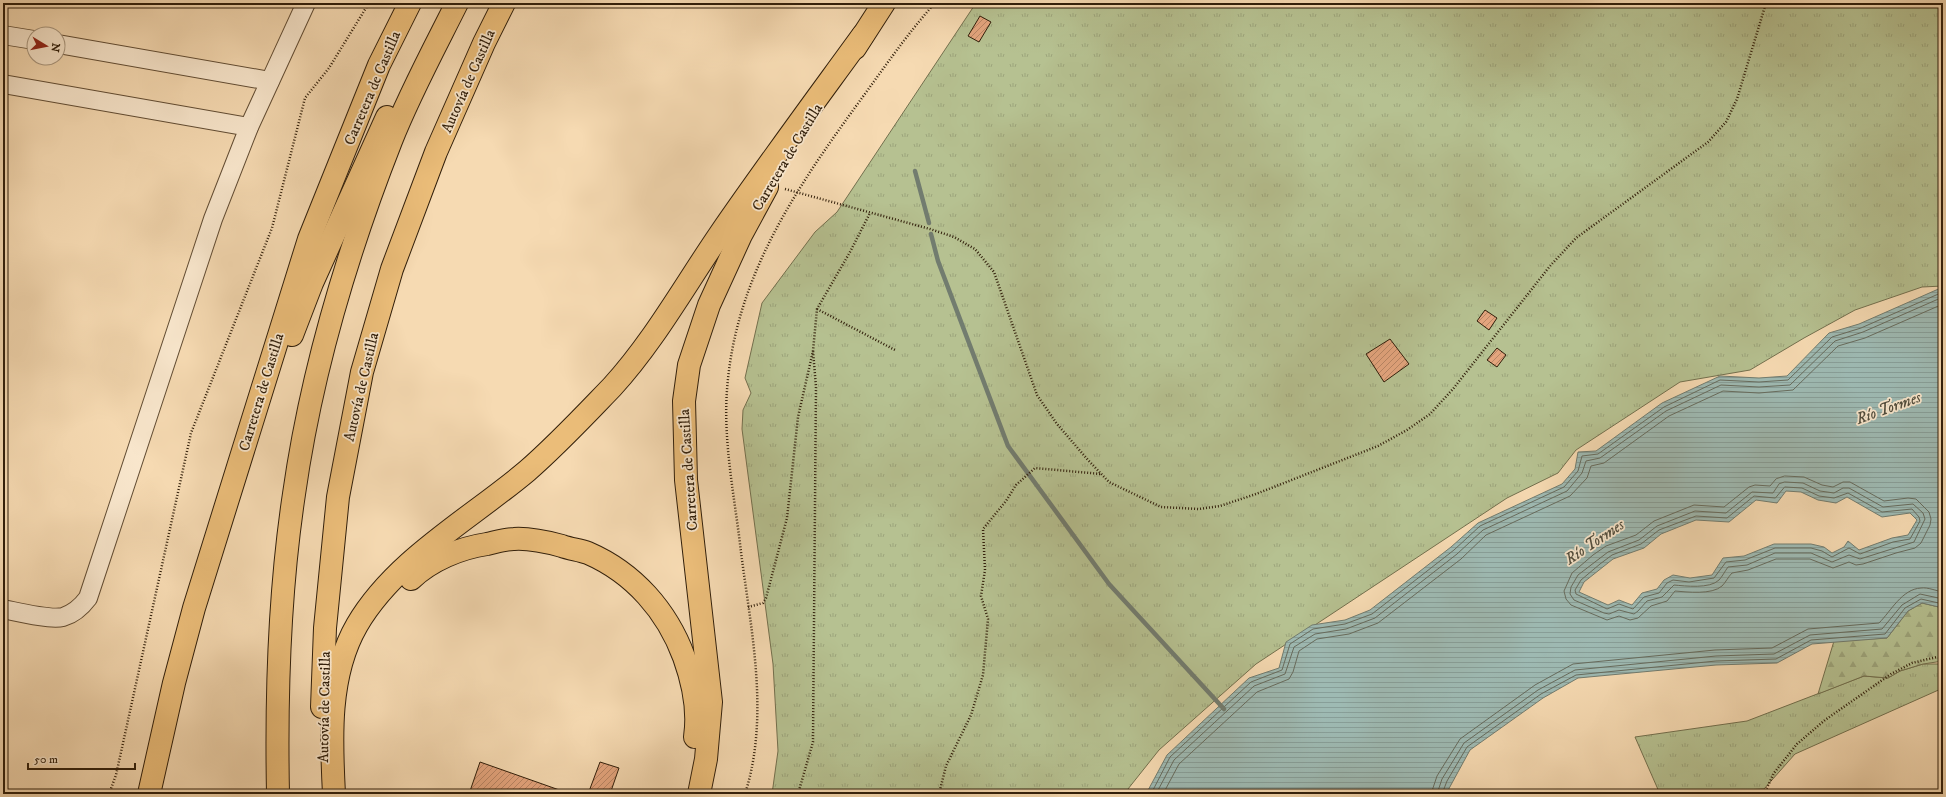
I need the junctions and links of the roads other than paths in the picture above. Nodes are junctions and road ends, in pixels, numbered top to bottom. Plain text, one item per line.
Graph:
1 (306, 3) edge
2 (410, 3) edge
3 (446, 3) edge
4 (457, 3) edge
5 (504, 3) edge
6 (884, 3) edge
7 (3, 35) edge
8 (863, 36) junction
9 (26, 39) edge
10 (66, 45) edge
11 (270, 81) junction
12 (3, 84) edge
13 (249, 127) junction
14 (243, 452) junction
15 (3, 609) edge
16 (149, 794) edge
17 (278, 794) edge
18 (323, 794) edge
19 (334, 794) edge
20 (342, 794) edge
21 (684, 794) edge
22 (699, 794) edge

1 - 11 street
2 - 14 highway, Carretera de Castilla
3 - 14 highway
4 - 17 highway
5 - 18 highway, Autovía de Castilla
6 - 8 highway, Carretera de Castilla
7 - 9 street
8 - 19 highway
8 - 22 highway, Carretera de Castilla
10 - 11 street
11 - 13 street
12 - 13 street
13 - 15 street
14 - 16 highway, Carretera de Castilla
20 - 21 highway

